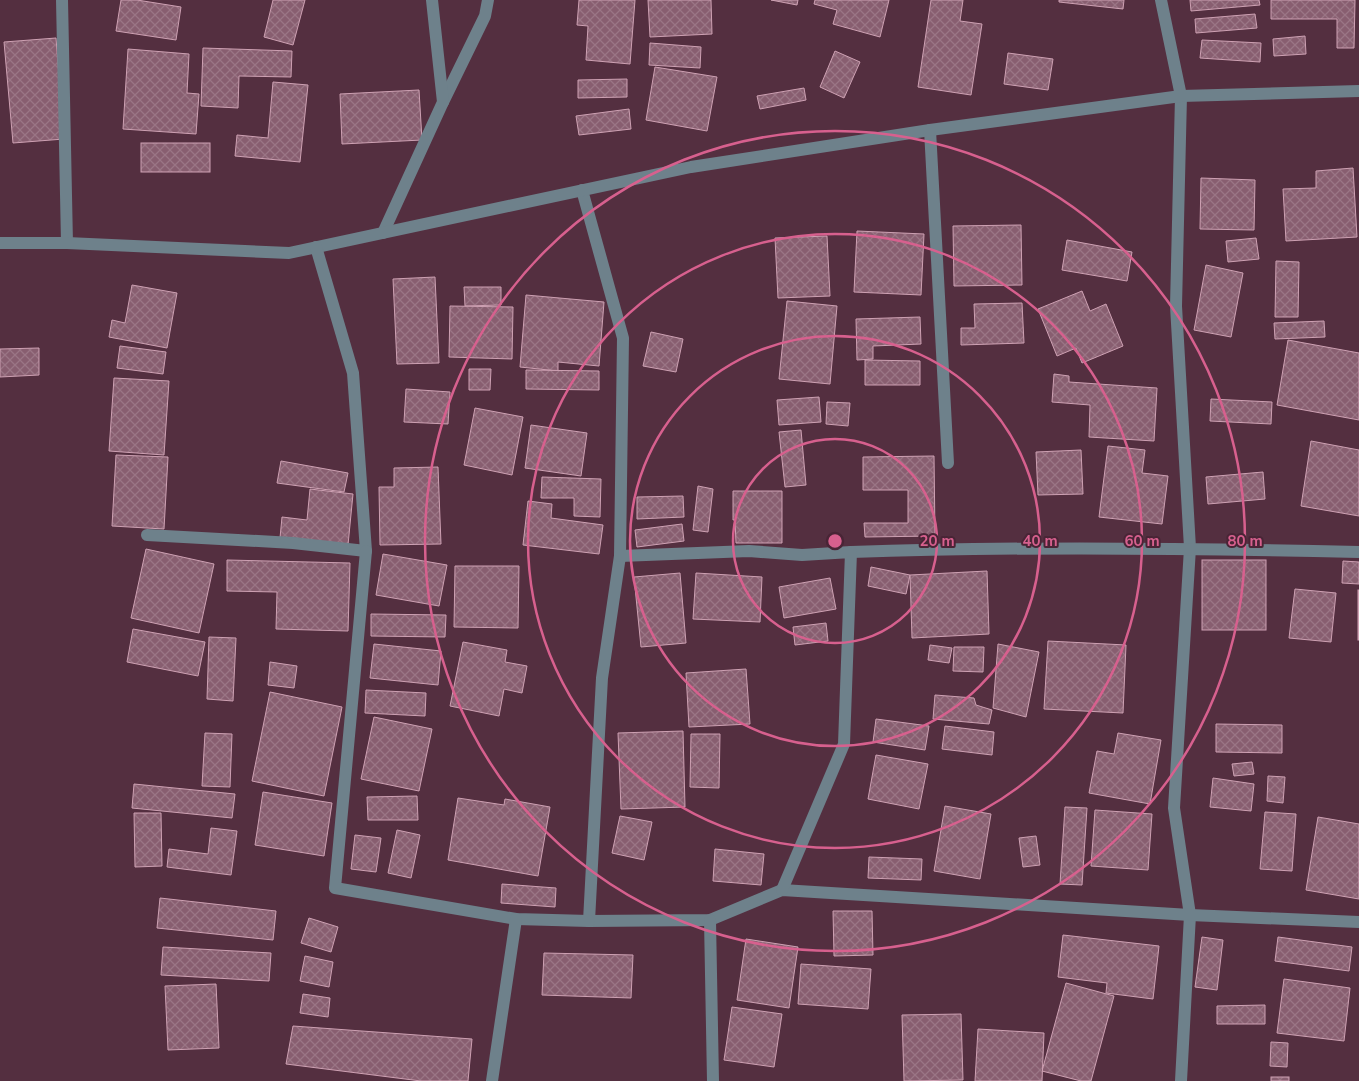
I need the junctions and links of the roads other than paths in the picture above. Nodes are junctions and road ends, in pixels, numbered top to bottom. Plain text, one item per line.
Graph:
1 (62, 0) edge
2 (432, 0) edge
3 (488, 0) edge
4 (1161, 0) edge
5 (1359, 91) edge
6 (1181, 96) junction
7 (443, 102) junction
8 (930, 130) junction
9 (582, 190) junction
10 (383, 233) junction
11 (0, 243) edge
12 (67, 243) junction
13 (316, 247) junction
14 (948, 463) dead end
15 (147, 535) dead end
16 (1190, 548) junction
17 (366, 551) junction
18 (851, 552) junction
19 (1359, 552) edge
20 (620, 556) junction
21 (782, 890) junction
22 (1190, 915) junction
23 (516, 919) junction
24 (710, 920) junction
25 (589, 921) junction
26 (1359, 922) edge
27 (492, 1081) edge
28 (713, 1081) edge
29 (1181, 1081) edge

1 - 12 street
2 - 7 street
3 - 7 street
4 - 6 street
5 - 6 street
6 - 8 street
6 - 16 street
7 - 10 street
8 - 9 street
8 - 14 street
9 - 10 street
9 - 20 street
10 - 13 street
11 - 12 street
12 - 13 street
13 - 17 street
15 - 17 street
16 - 18 street
16 - 19 street
16 - 22 street
17 - 23 street
18 - 20 street
18 - 21 street
20 - 25 street
21 - 22 street
21 - 24 street
22 - 26 street
22 - 29 street
23 - 25 street
23 - 27 street
24 - 25 street
24 - 28 street

